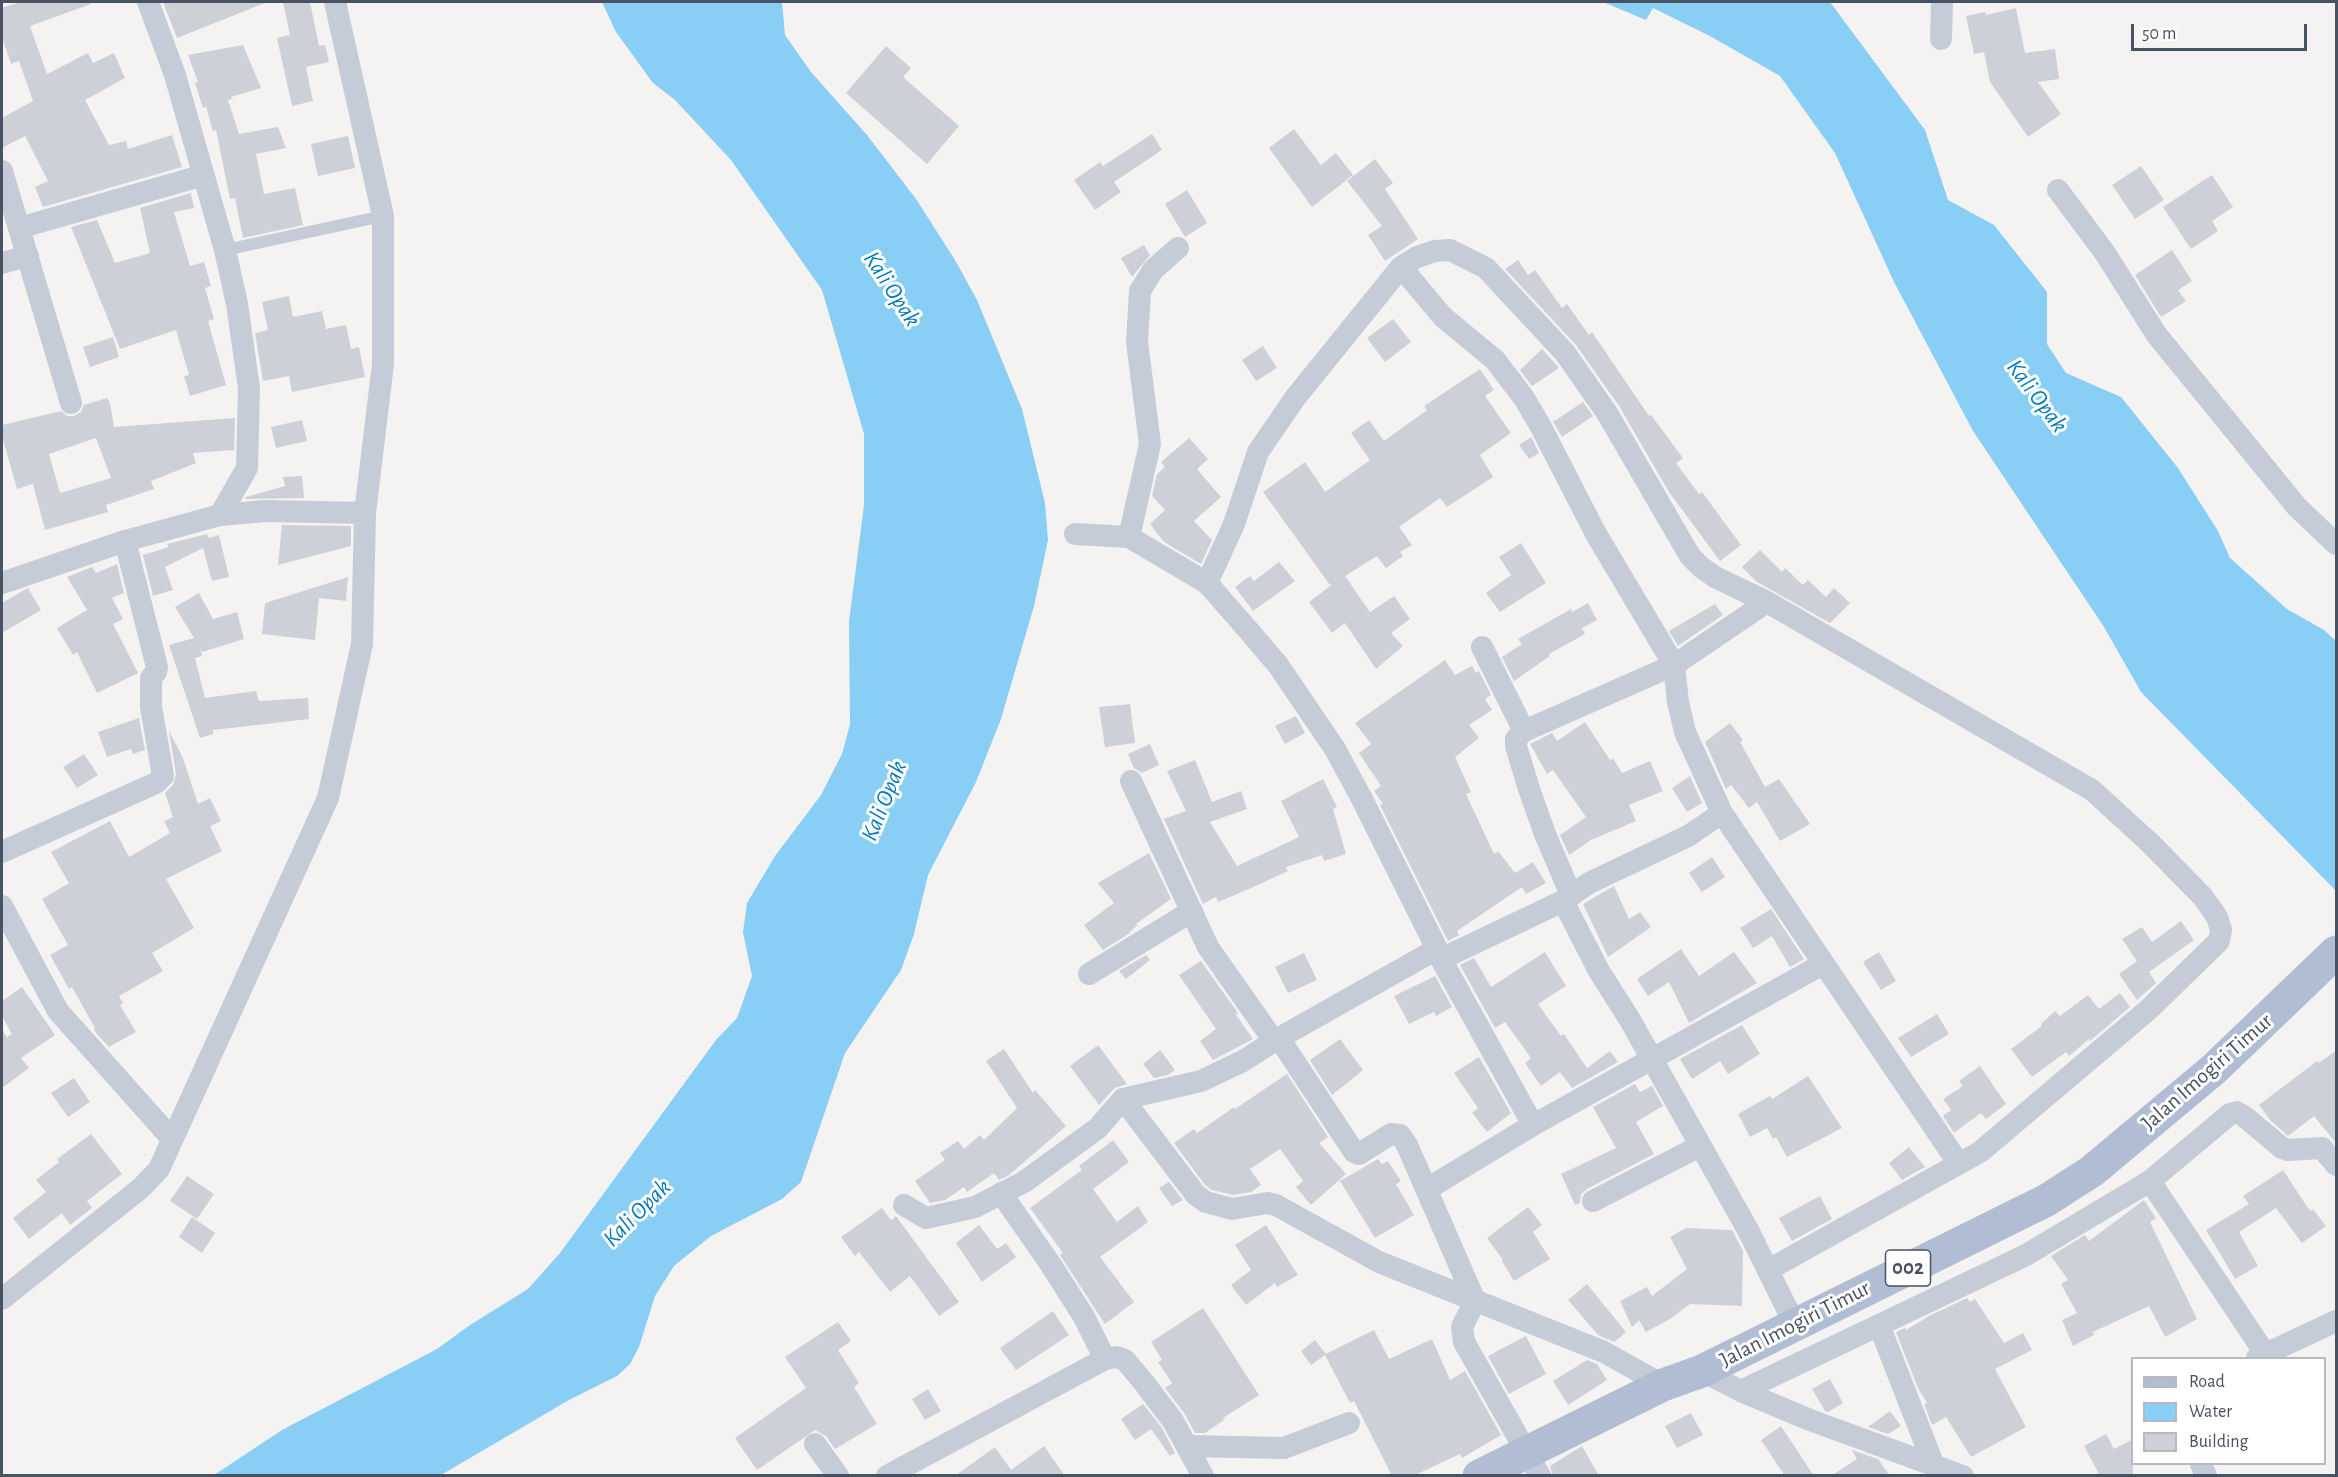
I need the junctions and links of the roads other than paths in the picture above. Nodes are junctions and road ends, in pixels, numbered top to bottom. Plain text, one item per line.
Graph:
1 (148, 2) edge
2 (335, 2) edge
3 (1942, 2) edge
4 (1941, 39) dead end
5 (2, 171) edge
6 (204, 176) junction
7 (2058, 190) dead end
8 (383, 216) junction
9 (19, 228) junction
10 (1178, 248) dead end
11 (225, 250) junction
12 (28, 256) junction
13 (2, 263) edge
14 (1401, 267) junction
15 (71, 403) dead end
16 (365, 513) junction
17 (220, 515) junction
18 (1075, 534) dead end
19 (1129, 537) junction
20 (125, 542) junction
21 (2337, 544) edge
22 (2, 583) edge
23 (1207, 583) junction
24 (1767, 602) junction
25 (1482, 647) dead end
26 (1674, 665) junction
27 (1524, 731) junction
28 (1131, 781) dead end
29 (1722, 813) junction
30 (2, 852) edge
31 (1567, 898) junction
32 (2, 906) edge
33 (1192, 912) junction
34 (2337, 952) edge
35 (1439, 954) junction
36 (1823, 964) junction
37 (1089, 974) dead end
38 (1276, 1040) junction
39 (1652, 1059) junction
40 (1124, 1099) junction
41 (1533, 1125) junction
42 (172, 1139) junction
43 (1700, 1146) junction
44 (1959, 1164) junction
45 (2337, 1165) edge
46 (2150, 1181) junction
47 (1427, 1189) junction
48 (1001, 1193) junction
49 (1593, 1201) dead end
50 (904, 1205) dead end
51 (1768, 1270) junction
52 (2, 1299) edge
53 (1475, 1301) junction
54 (2337, 1321) edge
55 (1795, 1325) junction
56 (1879, 1325) junction
57 (2261, 1357) edge
58 (1105, 1359) junction
59 (1702, 1371) junction
60 (1663, 1385) junction
61 (1741, 1391) junction
62 (1349, 1423) dead end
63 (815, 1444) dead end
64 (1188, 1446) junction
65 (1534, 1463) edge
66 (1934, 1466) junction
67 (838, 1476) edge
68 (887, 1476) edge
69 (1203, 1476) edge
70 (1479, 1476) edge
71 (1963, 1476) edge

1 - 6 street
2 - 8 street
3 - 4 street
5 - 9 street
6 - 9 street
6 - 11 street
7 - 21 street
8 - 11 lane
8 - 16 street
9 - 12 street
10 - 19 street
11 - 17 street
12 - 13 street
12 - 15 street
14 - 23 street
14 - 24 street
14 - 26 street
16 - 17 street
16 - 42 street
17 - 20 street
18 - 19 street
19 - 23 street
20 - 22 street
20 - 30 street
23 - 35 street
24 - 26 street
24 - 44 street
25 - 27 street
26 - 27 street
26 - 29 street
27 - 31 street
28 - 33 street
29 - 31 street
29 - 36 street
31 - 35 street
31 - 39 street
32 - 42 street
33 - 37 street
33 - 38 street
34 - 55 main road, Jalan Imogiri Timur / 002
35 - 38 street
35 - 41 street
36 - 39 street
36 - 44 street
38 - 40 street
38 - 47 street
39 - 41 street
39 - 43 street
40 - 48 street
40 - 53 street
41 - 47 street
42 - 52 street
43 - 49 street
43 - 51 street
44 - 51 street
45 - 46 street
46 - 56 street
46 - 57 street
47 - 53 street
48 - 50 street
48 - 58 street
51 - 55 street
53 - 60 street
53 - 65 street
54 - 57 street
55 - 59 main road, Jalan Imogiri Timur / 002
56 - 61 street
56 - 66 street
58 - 64 street
58 - 68 street
59 - 60 main road, Jalan Imogiri Timur / 002
59 - 61 street
60 - 65 main road, Jalan Imogiri Timur / 002
61 - 66 street
62 - 64 street
63 - 67 street
64 - 69 street
65 - 70 main road, Jalan Imogiri Timur / 002
66 - 71 street

